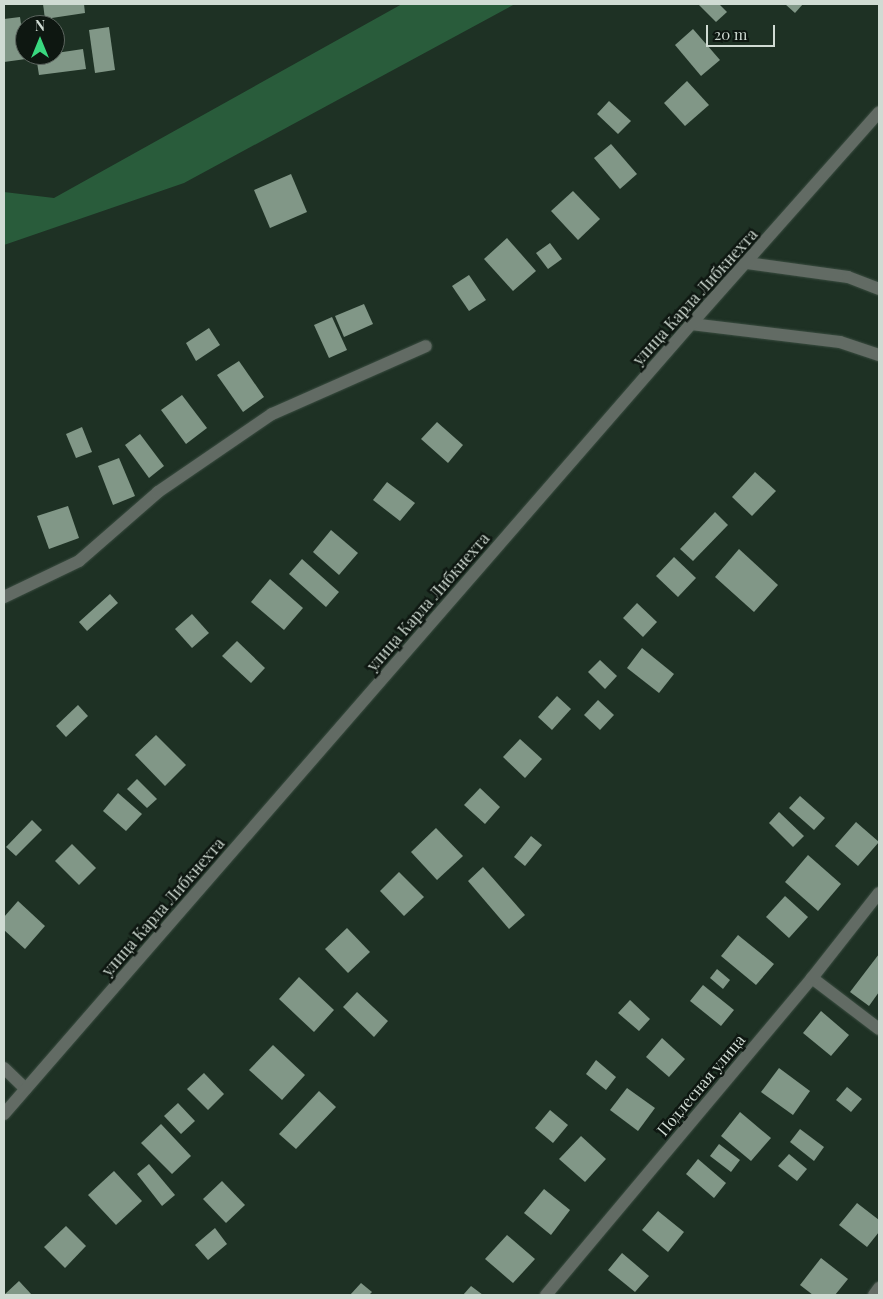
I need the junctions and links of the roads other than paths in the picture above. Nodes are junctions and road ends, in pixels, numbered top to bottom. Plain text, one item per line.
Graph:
1 (879, 112) edge
2 (747, 263) junction
3 (879, 289) edge
4 (691, 324) junction
5 (426, 346) dead end
6 (879, 355) edge
7 (4, 597) edge
8 (879, 893) edge
9 (812, 978) junction
10 (879, 1029) edge
11 (4, 1068) edge
12 (26, 1089) junction
13 (4, 1114) edge
14 (879, 1288) edge
15 (546, 1295) edge
16 (874, 1295) edge

1 - 2 street, улица Карла Либкнехта
2 - 3 street
2 - 4 street, улица Карла Либкнехта
4 - 6 street
4 - 12 street, улица Карла Либкнехта
5 - 7 street
8 - 9 street, Подлесная улица
9 - 10 street
9 - 15 street, Подлесная улица
11 - 12 street
12 - 13 street, улица Карла Либкнехта
14 - 16 street

